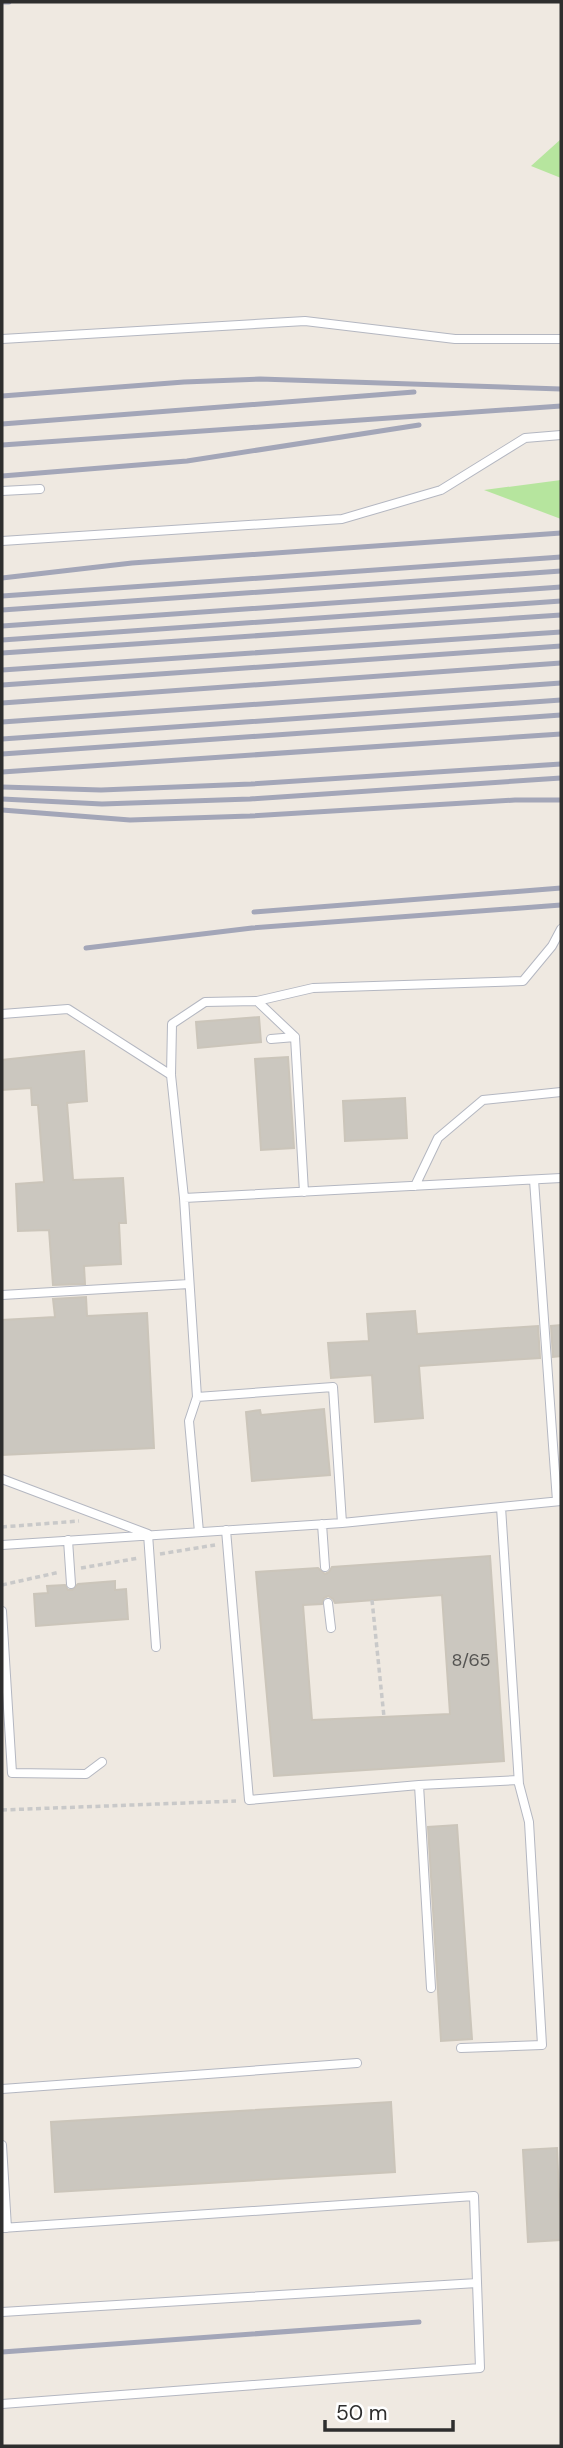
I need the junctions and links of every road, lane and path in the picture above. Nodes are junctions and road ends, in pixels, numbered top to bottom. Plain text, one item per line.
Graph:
1 (2, 339) edge
2 (561, 339) edge
3 (561, 435) edge
4 (40, 489) dead end
5 (2, 491) edge
6 (2, 541) edge
7 (561, 929) edge
8 (257, 1001) junction
9 (2, 1014) edge
10 (295, 1037) junction
11 (271, 1040) dead end
12 (171, 1075) junction
13 (561, 1092) edge
14 (561, 1178) edge
15 (534, 1180) junction
16 (415, 1186) junction
17 (304, 1192) junction
18 (184, 1198) junction
19 (189, 1284) junction
20 (2, 1295) edge
21 (197, 1397) junction
22 (2, 1479) edge
23 (559, 1501) edge
24 (501, 1507) junction
25 (82, 1521) dead end
26 (342, 1523) junction
27 (322, 1524) junction
28 (2, 1527) edge
29 (226, 1530) junction
30 (198, 1532) junction
31 (148, 1534) junction
32 (68, 1540) junction
33 (227, 1543) junction
34 (2, 1545) edge
35 (150, 1556) junction
36 (325, 1567) dead end
37 (70, 1570) junction
38 (71, 1584) dead end
39 (2, 1585) edge
40 (372, 1600) dead end
41 (328, 1604) dead end
42 (2, 1611) edge
43 (331, 1628) dead end
44 (156, 1647) dead end
45 (384, 1717) dead end
46 (102, 1762) dead end
47 (519, 1780) junction
48 (419, 1785) junction
49 (249, 1800) junction
50 (2, 1810) edge
51 (432, 1989) dead end
52 (461, 2048) dead end
53 (357, 2063) dead end
54 (2, 2088) edge
55 (2, 2145) edge
56 (4, 2228) edge
57 (477, 2283) junction
58 (2, 2312) edge
59 (2, 2404) edge

1 - 2 lane
3 - 6 lane
4 - 5 lane
7 - 8 lane
8 - 10 lane
8 - 12 lane
9 - 12 lane
10 - 11 lane
10 - 17 lane
12 - 18 lane
13 - 16 lane
14 - 15 lane
15 - 16 lane
15 - 23 lane
16 - 17 lane
17 - 18 lane
18 - 19 lane
19 - 20 lane
19 - 21 lane
21 - 26 lane
21 - 30 lane
22 - 31 lane
23 - 24 lane
24 - 26 lane
24 - 47 lane
25 - 28 path
26 - 27 lane
27 - 29 lane
27 - 36 lane
29 - 30 lane
29 - 33 lane
30 - 31 lane
31 - 32 lane
31 - 35 lane
32 - 34 lane
32 - 37 lane
33 - 35 path
33 - 49 lane
35 - 37 path
35 - 44 lane
37 - 38 lane
37 - 39 path
40 - 45 path
41 - 43 lane
42 - 46 lane
47 - 48 lane
47 - 52 lane
48 - 49 lane
48 - 51 lane
49 - 50 path
53 - 54 lane
55 - 56 lane
56 - 57 lane
57 - 58 lane
57 - 59 lane

